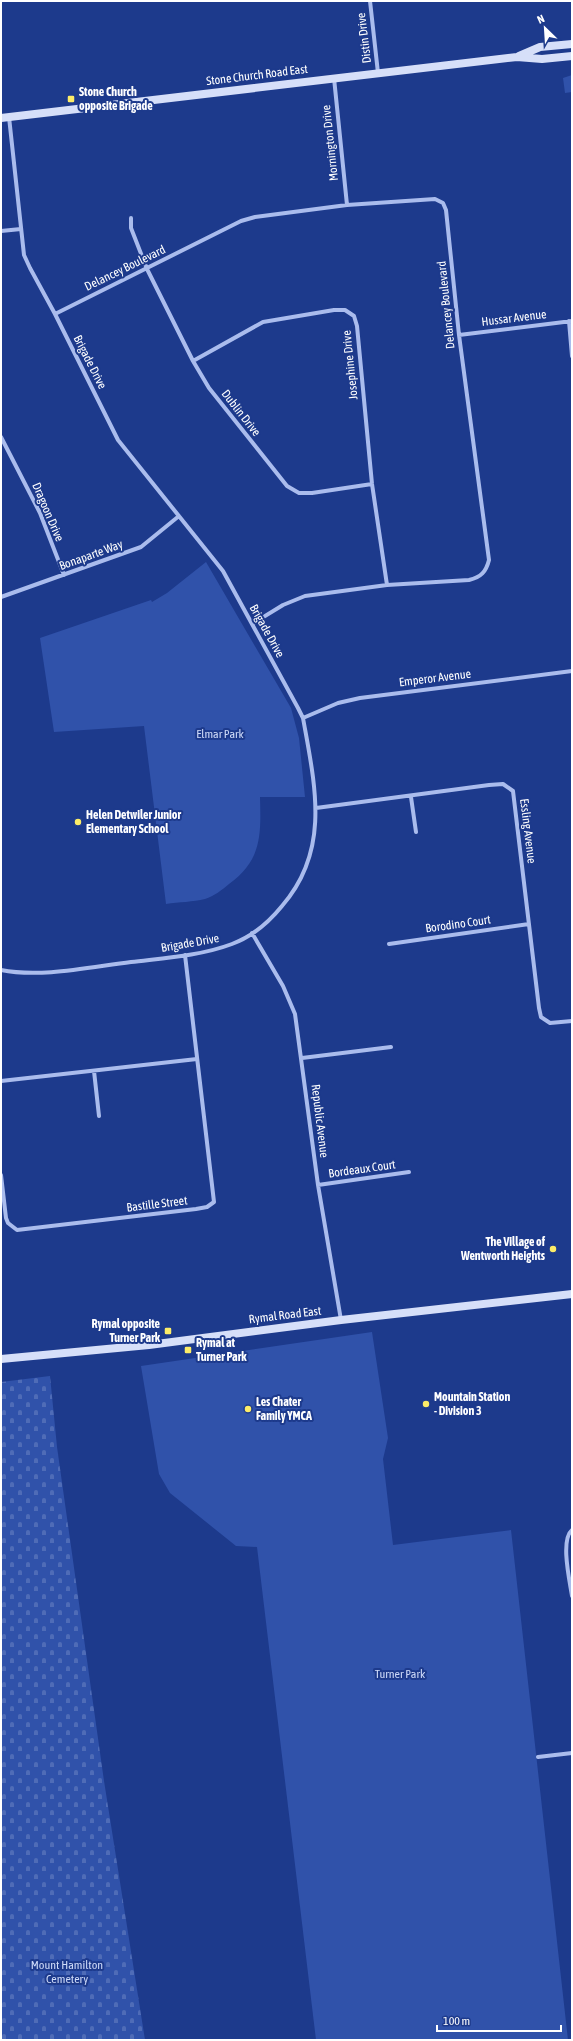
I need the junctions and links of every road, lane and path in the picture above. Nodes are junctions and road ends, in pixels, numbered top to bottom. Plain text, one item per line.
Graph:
1 (370, 1) edge
2 (572, 44) edge
3 (572, 56) edge
4 (516, 57) junction
5 (378, 73) junction
6 (334, 78) junction
7 (5, 118) edge
8 (347, 205) junction
9 (131, 218) dead end
10 (21, 229) junction
11 (1, 231) edge
12 (148, 269) junction
13 (55, 314) junction
14 (570, 321) edge
15 (459, 335) junction
16 (572, 356) edge
17 (193, 361) junction
18 (1, 437) edge
19 (372, 484) junction
20 (179, 516) junction
21 (64, 575) junction
22 (387, 585) junction
23 (1, 597) edge
24 (252, 624) junction
25 (572, 671) edge
26 (303, 718) junction
27 (411, 797) junction
28 (316, 808) junction
29 (416, 832) dead end
30 (529, 924) junction
31 (252, 933) junction
32 (389, 944) dead end
33 (185, 955) junction
34 (1, 970) edge
35 (572, 1021) edge
36 (391, 1047) dead end
37 (302, 1058) junction
38 (197, 1059) junction
39 (94, 1071) junction
40 (1, 1081) edge
41 (99, 1116) dead end
42 (408, 1172) dead end
43 (1, 1175) edge
44 (318, 1185) junction
45 (572, 1294) edge
46 (341, 1320) junction
47 (1, 1359) edge
48 (572, 1530) edge
49 (572, 1596) edge
50 (572, 1753) edge
51 (538, 1757) dead end

1 - 5 street, Distin Drive
2 - 4 main road, Stone Church Road East
3 - 4 main road, Stone Church Road East
4 - 5 main road, Stone Church Road East
5 - 6 main road, Stone Church Road East
6 - 7 main road, Stone Church Road East
6 - 8 street, Mornington Drive
7 - 10 street, Brigade Drive
8 - 12 street, Delancey Boulevard
8 - 15 street, Delancey Boulevard
9 - 12 street, Dublin Drive
10 - 11 street
10 - 13 street, Brigade Drive
12 - 13 street, Delancey Boulevard
12 - 17 street, Dublin Drive
13 - 20 street, Brigade Drive
14 - 15 street, Hussar Avenue
14 - 16 street
15 - 22 street, Delancey Boulevard
17 - 19 street, Dublin Drive
17 - 19 street, Josephine Drive
18 - 21 street, Dragoon Drive
19 - 22 street, Josephine Drive
20 - 21 street, Bonaparte Way
20 - 24 street, Brigade Drive
21 - 23 street, Bonaparte Way
22 - 24 street, Delancey Boulevard
24 - 26 street, Brigade Drive
25 - 26 street, Emperor Avenue
26 - 28 street, Brigade Drive
27 - 28 street, Essling Avenue
27 - 29 street
27 - 30 street, Essling Avenue
28 - 31 street, Brigade Drive
30 - 32 street, Borodino Court
30 - 35 street, Essling Avenue
31 - 33 street, Brigade Drive
31 - 37 street, Republic Avenue
33 - 34 street, Brigade Drive
33 - 38 street, Bastille Street
36 - 37 street
37 - 44 street, Republic Avenue
38 - 39 street
38 - 43 street, Bastille Street
39 - 40 street
39 - 41 street
42 - 44 street, Bordeaux Court
44 - 46 street, Republic Avenue
45 - 46 main road, Rymal Road East
46 - 47 main road, Rymal Road East
48 - 49 street
50 - 51 street

